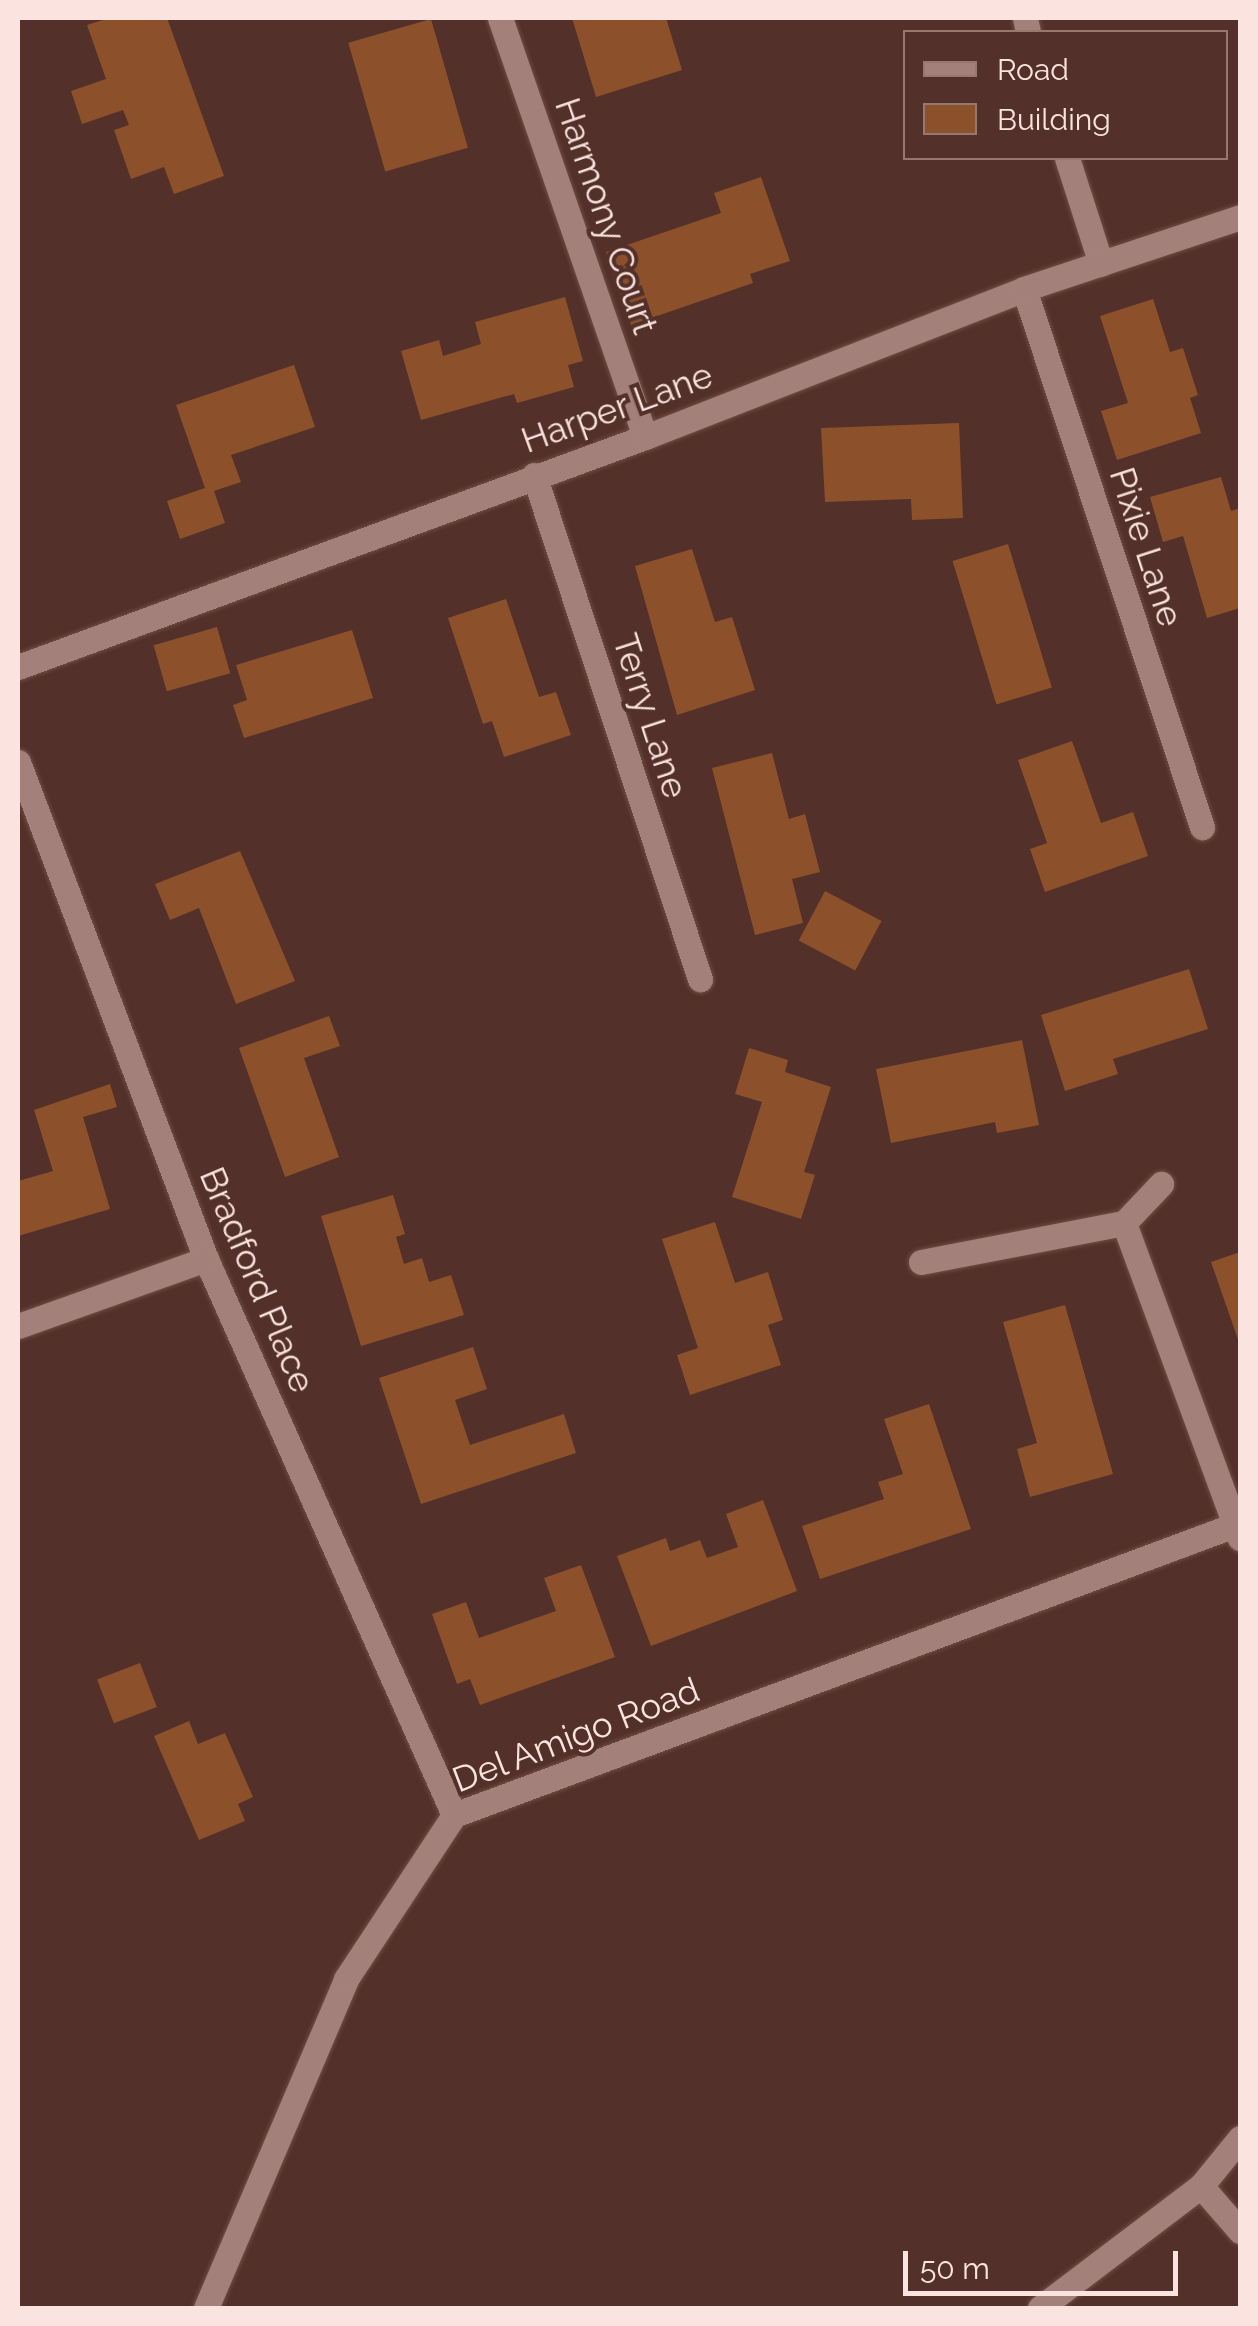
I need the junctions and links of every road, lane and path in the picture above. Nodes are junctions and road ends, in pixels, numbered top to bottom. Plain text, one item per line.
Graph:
1 (500, 18) edge
2 (1069, 160) edge
3 (1240, 217) edge
4 (1101, 264) junction
5 (1024, 290) junction
6 (645, 437) junction
7 (534, 475) junction
8 (18, 666) edge
9 (18, 762) edge
10 (1202, 827) dead end
11 (700, 980) dead end
12 (1161, 1184) dead end
13 (1124, 1223) junction
14 (206, 1259) junction
15 (921, 1262) dead end
16 (18, 1326) edge
17 (1239, 1529) edge
18 (454, 1816) junction
19 (1240, 2138) edge
20 (1201, 2186) junction
21 (1240, 2231) edge
22 (206, 2308) edge
23 (1040, 2308) edge

1 - 6 street, Harmony Court
2 - 4 street
3 - 4 street, Harper Lane
4 - 5 street, Harper Lane
5 - 6 street, Harper Lane
5 - 10 street, Pixie Lane
6 - 7 street, Harper Lane
7 - 8 street, Harper Lane
7 - 11 street, Terry Lane
9 - 14 street, Bradford Place
12 - 13 street
13 - 15 street
13 - 17 street
14 - 16 street
14 - 18 street, Bradford Place
17 - 18 street, Del Amigo Road
18 - 22 street, Del Amigo Road
19 - 20 street
20 - 21 street
20 - 23 street

